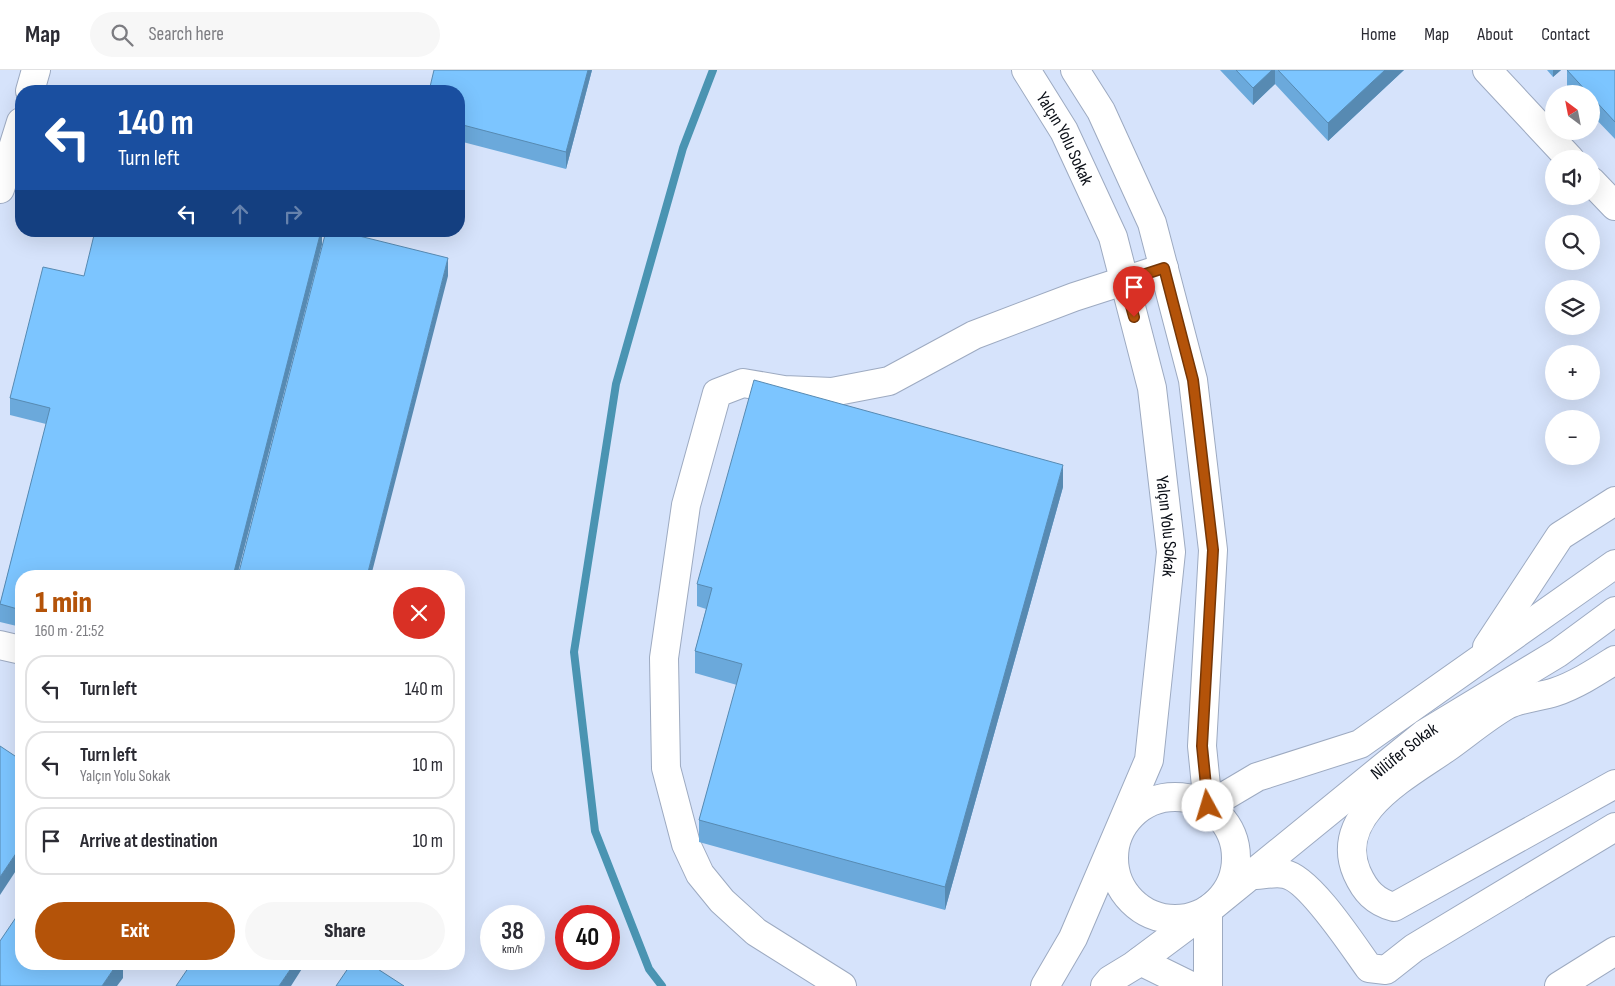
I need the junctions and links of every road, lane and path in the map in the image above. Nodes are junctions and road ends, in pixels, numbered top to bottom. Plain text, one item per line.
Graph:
1 (36, 70) edge
2 (1026, 70) edge
3 (1075, 70) edge
4 (1487, 70) edge
5 (32, 85) edge
6 (15, 141) edge
7 (1562, 150) edge
8 (0, 189) edge
9 (1600, 190) edge
10 (1615, 206) edge
11 (1164, 268) junction
12 (1124, 281) junction
13 (1615, 501) edge
14 (1615, 564) edge
15 (1615, 611) edge
16 (0, 645) edge
17 (15, 649) edge
18 (1615, 660) edge
19 (1478, 661) junction
20 (1615, 784) edge
21 (1208, 806) junction
22 (1615, 828) edge
23 (1120, 830) junction
24 (1251, 875) junction
25 (1208, 910) junction
26 (1615, 951) edge
27 (1140, 961) junction
28 (842, 986) edge
29 (1045, 986) edge
30 (1105, 986) edge
31 (1191, 986) edge
32 (1208, 986) edge
33 (1559, 986) edge

1 - 5 street
2 - 12 street, Yalçın Yolu Sokak
3 - 11 street
4 - 7 street
6 - 8 street
9 - 10 street
11 - 12 street
11 - 21 street
12 - 23 street, Yalçın Yolu Sokak
12 - 28 street
13 - 19 street
14 - 19 street, Nilüfer Sokak
15 - 24 street, Nilüfer Sokak
16 - 17 street
18 - 20 street
19 - 21 street, Nilüfer Sokak
21 - 23 street
21 - 25 street
22 - 24 street
23 - 25 street
23 - 29 street, Yalçın Yolu Sokak
24 - 25 street, Nilüfer Sokak
25 - 27 street
25 - 32 street
26 - 33 street
27 - 30 street
27 - 31 street

